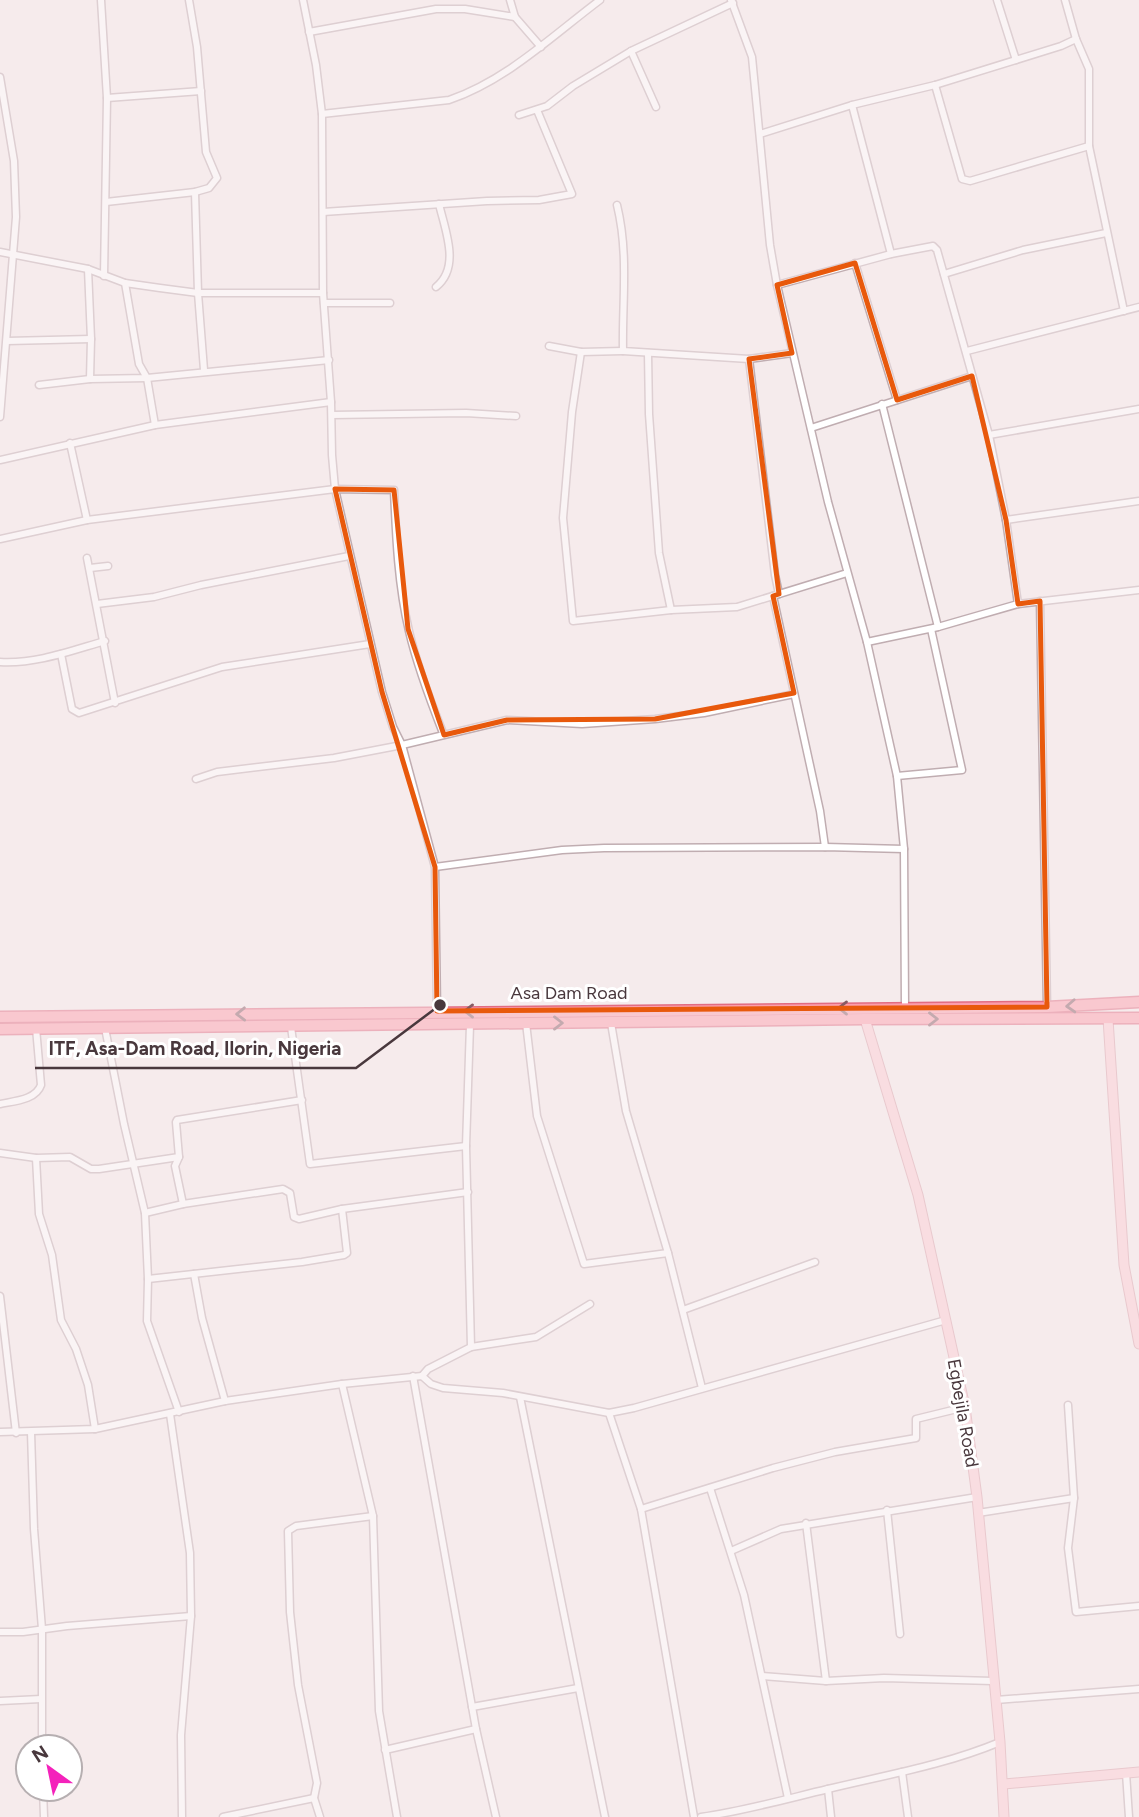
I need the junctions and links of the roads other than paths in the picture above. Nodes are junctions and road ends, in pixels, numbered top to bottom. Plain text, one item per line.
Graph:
1 (101, 0) edge
2 (189, 0) edge
3 (303, 0) edge
4 (510, 0) edge
5 (600, 0) edge
6 (997, 0) edge
7 (1065, 0) edge
8 (732, 2) edge
9 (515, 17) junction
10 (309, 32) junction
11 (1076, 39) junction
12 (541, 47) junction
13 (631, 51) junction
14 (1016, 60) junction
15 (0, 77) edge
16 (935, 85) junction
17 (201, 91) junction
18 (107, 98) junction
19 (852, 105) junction
20 (656, 107) dead end
21 (537, 110) junction
22 (322, 114) junction
23 (3, 115) edge
24 (519, 115) dead end
25 (760, 134) junction
26 (1089, 146) junction
27 (195, 192) junction
28 (106, 202) junction
29 (439, 204) junction
30 (617, 205) dead end
31 (323, 212) junction
32 (1106, 233) junction
33 (0, 252) edge
34 (11, 254) junction
35 (891, 254) junction
36 (855, 263) junction
37 (88, 269) junction
38 (944, 274) junction
39 (104, 276) junction
40 (125, 283) junction
41 (777, 285) junction
42 (436, 287) dead end
43 (198, 293) junction
44 (323, 293) junction
45 (324, 303) junction
46 (390, 303) dead end
47 (1139, 307) edge
48 (1124, 311) junction
49 (91, 339) junction
50 (7, 341) junction
51 (550, 346) dead end
52 (623, 351) junction
53 (967, 351) junction
54 (581, 352) junction
55 (648, 353) junction
56 (792, 353) junction
57 (749, 359) junction
58 (329, 360) junction
59 (204, 370) junction
60 (972, 376) junction
61 (146, 377) junction
62 (90, 379) junction
63 (39, 385) dead end
64 (897, 400) junction
65 (331, 402) junction
66 (882, 404) junction
67 (1139, 409) edge
68 (332, 415) junction
69 (516, 416) dead end
70 (0, 417) edge
71 (155, 425) junction
72 (811, 428) junction
73 (989, 435) junction
74 (70, 443) junction
75 (0, 460) edge
76 (335, 489) junction
77 (1139, 501) edge
78 (87, 520) junction
79 (1006, 520) junction
80 (0, 539) edge
81 (349, 556) junction
82 (88, 558) dead end
83 (108, 566) dead end
84 (90, 568) junction
85 (847, 573) junction
86 (1139, 590) edge
87 (776, 595) junction
88 (1040, 601) junction
89 (97, 604) junction
90 (1018, 604) junction
91 (671, 610) junction
92 (934, 628) junction
93 (105, 641) junction
94 (867, 642) junction
95 (370, 644) junction
96 (61, 654) junction
97 (0, 662) edge
98 (794, 694) junction
99 (116, 703) junction
100 (443, 733) junction
101 (402, 745) junction
102 (897, 776) junction
103 (195, 779) dead end
104 (825, 847) junction
105 (904, 849) junction
106 (435, 867) junction
107 (1139, 1002) edge
108 (1047, 1007) junction
109 (905, 1008) junction
110 (365, 1012) junction
111 (437, 1012) junction
112 (0, 1017) edge
113 (1139, 1018) edge
114 (864, 1019) junction
115 (1108, 1019) junction
116 (526, 1023) junction
117 (611, 1023) junction
118 (363, 1025) junction
119 (470, 1025) junction
120 (291, 1027) junction
121 (36, 1028) junction
122 (105, 1028) junction
123 (0, 1029) edge
124 (302, 1100) junction
125 (0, 1104) edge
126 (466, 1146) junction
127 (0, 1153) edge
128 (179, 1157) junction
129 (36, 1158) junction
130 (134, 1166) junction
131 (468, 1192) junction
132 (183, 1204) junction
133 (342, 1209) junction
134 (145, 1213) junction
135 (668, 1253) junction
136 (815, 1262) dead end
137 (194, 1274) junction
138 (148, 1279) junction
139 (0, 1296) edge
140 (590, 1304) dead end
141 (683, 1310) junction
142 (946, 1320) junction
143 (1139, 1343) edge
144 (471, 1347) junction
145 (413, 1376) junction
146 (422, 1376) junction
147 (342, 1384) junction
148 (702, 1388) junction
149 (520, 1397) junction
150 (225, 1401) junction
151 (1068, 1405) dead end
152 (965, 1406) junction
153 (179, 1412) junction
154 (609, 1413) junction
155 (170, 1414) junction
156 (95, 1429) junction
157 (0, 1432) edge
158 (31, 1432) junction
159 (16, 1433) junction
160 (710, 1489) junction
161 (977, 1496) junction
162 (1074, 1498) junction
163 (641, 1509) junction
164 (887, 1510) junction
165 (978, 1513) junction
166 (373, 1516) junction
167 (806, 1523) junction
168 (730, 1551) junction
169 (1139, 1606) edge
170 (191, 1616) junction
171 (42, 1629) junction
172 (0, 1632) edge
173 (900, 1634) dead end
174 (762, 1676) junction
175 (826, 1681) junction
176 (993, 1681) junction
177 (579, 1688) junction
178 (1139, 1689) edge
179 (41, 1699) junction
180 (996, 1700) junction
181 (0, 1701) edge
182 (472, 1707) junction
183 (476, 1729) junction
184 (42, 1733) edge
185 (1000, 1742) junction
186 (385, 1750) junction
187 (902, 1772) junction
188 (1139, 1772) edge
189 (1126, 1773) junction
190 (1004, 1784) junction
191 (828, 1789) junction
192 (314, 1798) junction
193 (788, 1798) junction
194 (744, 1814) edge
195 (182, 1817) edge
196 (223, 1817) edge
197 (320, 1817) edge
198 (397, 1817) edge
199 (496, 1817) edge
200 (605, 1817) edge
201 (694, 1817) edge
202 (701, 1817) edge
203 (737, 1817) edge
204 (831, 1817) edge
205 (908, 1817) edge
206 (1004, 1817) edge
207 (1129, 1817) edge

1 - 18 street
2 - 17 street
3 - 10 street
4 - 9 street
5 - 12 street
6 - 14 street
7 - 11 street
8 - 13 street
8 - 25 street
9 - 10 street
9 - 12 street
10 - 22 street
11 - 14 street
11 - 26 street
12 - 22 street
13 - 20 street
13 - 21 street
14 - 16 street
15 - 23 street
16 - 19 street
16 - 26 street
17 - 18 street
17 - 27 street
18 - 28 street
19 - 25 street
19 - 35 street
21 - 24 street
21 - 29 street
22 - 31 street
23 - 34 street
25 - 41 street
26 - 32 street
27 - 28 street
27 - 43 street
28 - 39 street
29 - 31 street
29 - 42 street
30 - 52 street
31 - 44 street
32 - 38 street
32 - 48 street
33 - 34 street
34 - 37 street
34 - 50 street
35 - 36 street
35 - 38 street
36 - 41 street
36 - 64 street
37 - 39 street
37 - 49 street
38 - 53 street
39 - 40 street
40 - 43 street
40 - 61 street
41 - 56 street
43 - 44 street
43 - 59 street
44 - 45 street
45 - 46 street
45 - 58 street
47 - 48 street
48 - 53 street
49 - 50 street
49 - 62 street
50 - 70 street
51 - 54 street
52 - 54 street
52 - 55 street
53 - 60 street
54 - 91 street
55 - 57 street
55 - 91 street
56 - 57 street
56 - 72 street
57 - 87 street
58 - 59 street
58 - 65 street
59 - 61 street
60 - 64 street
60 - 73 street
61 - 62 street
61 - 71 street
62 - 63 street
64 - 66 street
65 - 68 street
65 - 71 street
66 - 72 street
66 - 92 street
67 - 73 street
68 - 69 street
68 - 76 street
71 - 74 street
72 - 85 street
73 - 79 street
74 - 75 street
74 - 78 street
76 - 78 street
76 - 81 street
76 - 100 street
77 - 79 street
78 - 80 street
79 - 90 street
81 - 89 street
81 - 95 street
82 - 84 street
83 - 84 street
84 - 89 street
85 - 87 street
85 - 94 street
86 - 88 street
87 - 91 street
87 - 98 street
88 - 90 street
88 - 108 street
89 - 93 street
90 - 92 street
92 - 94 street
92 - 102 street
93 - 96 street
93 - 99 street
94 - 102 street
95 - 99 street
95 - 101 street
96 - 97 street
96 - 99 street
98 - 100 street
98 - 104 street
100 - 101 street
101 - 103 street
101 - 106 street
102 - 105 street
104 - 105 street
104 - 106 street
105 - 109 street
106 - 111 street
107 -> 108 main road, Asa Dam Road
108 - 109 main road, Asa Dam Road
109 -> 111 main road, Asa Dam Road
110 - 111 main road, Asa Dam Road
110 -> 112 main road, Asa Dam Road
110 - 118 main road
113 - 115 main road, Asa Dam Road
114 -> 115 main road, Asa Dam Road
114 - 117 main road, Asa Dam Road
114 - 142 street, Egbejila Road
115 - 143 street
116 -> 117 main road, Asa Dam Road
116 - 119 main road, Asa Dam Road
116 - 135 street
117 - 135 street
118 - 119 main road, Asa Dam Road
118 - 120 main road, Asa Dam Road
119 - 126 street
120 - 122 main road, Asa Dam Road
120 - 124 street
121 - 122 main road, Asa Dam Road
121 - 123 main road, Asa Dam Road
121 - 125 street
122 - 130 street
124 - 126 street
124 - 128 street
126 - 131 street
127 - 129 street
128 - 130 street
128 - 132 street
129 - 130 street
129 - 156 street
130 - 134 street
131 - 133 street
131 - 144 street
132 - 133 street
132 - 134 street
133 - 137 street
134 - 138 street
135 - 141 street
136 - 141 street
137 - 138 street
137 - 150 street
138 - 153 street
139 - 159 street
140 - 144 street
141 - 148 street
142 - 148 street
142 - 152 street, Egbejila Road
144 - 146 street
145 - 146 street
145 - 147 street
145 - 182 street
146 - 149 street
147 - 150 street
147 - 166 street
148 - 154 street
149 - 154 street
149 - 177 street
150 - 153 street
151 - 162 street
152 - 160 street
152 - 161 street, Egbejila Road
153 - 155 street
154 - 163 street
155 - 156 street
155 - 170 street
156 - 158 street
157 - 159 street
158 - 159 street
158 - 171 street
160 - 163 street
160 - 168 street
161 - 164 street
161 - 165 street, Egbejila Road
162 - 165 street
162 - 169 street
163 - 201 street
164 - 167 street
164 - 173 street
165 - 176 street, Egbejila Road
166 - 186 street
166 - 192 street
167 - 168 street
167 - 175 street
168 - 174 street
170 - 171 street
170 - 195 street
171 - 172 street
171 - 179 street
174 - 175 street
174 - 193 street
175 - 176 street
176 - 180 street, Egbejila Road
177 - 182 street
177 - 200 street
178 - 180 street
179 - 181 street
179 - 184 street
180 - 185 street, Egbejila Road
182 - 183 street
183 - 186 street
183 - 199 street
185 - 187 street
185 - 190 street, Egbejila Road
186 - 198 street
187 - 191 street
187 - 205 street
188 - 189 street
189 - 190 street
189 - 207 street
190 - 206 street, Egbejila Road
191 - 193 street
191 - 204 street
192 - 196 street
192 - 197 street
193 - 194 street
194 - 202 street
194 - 203 street

